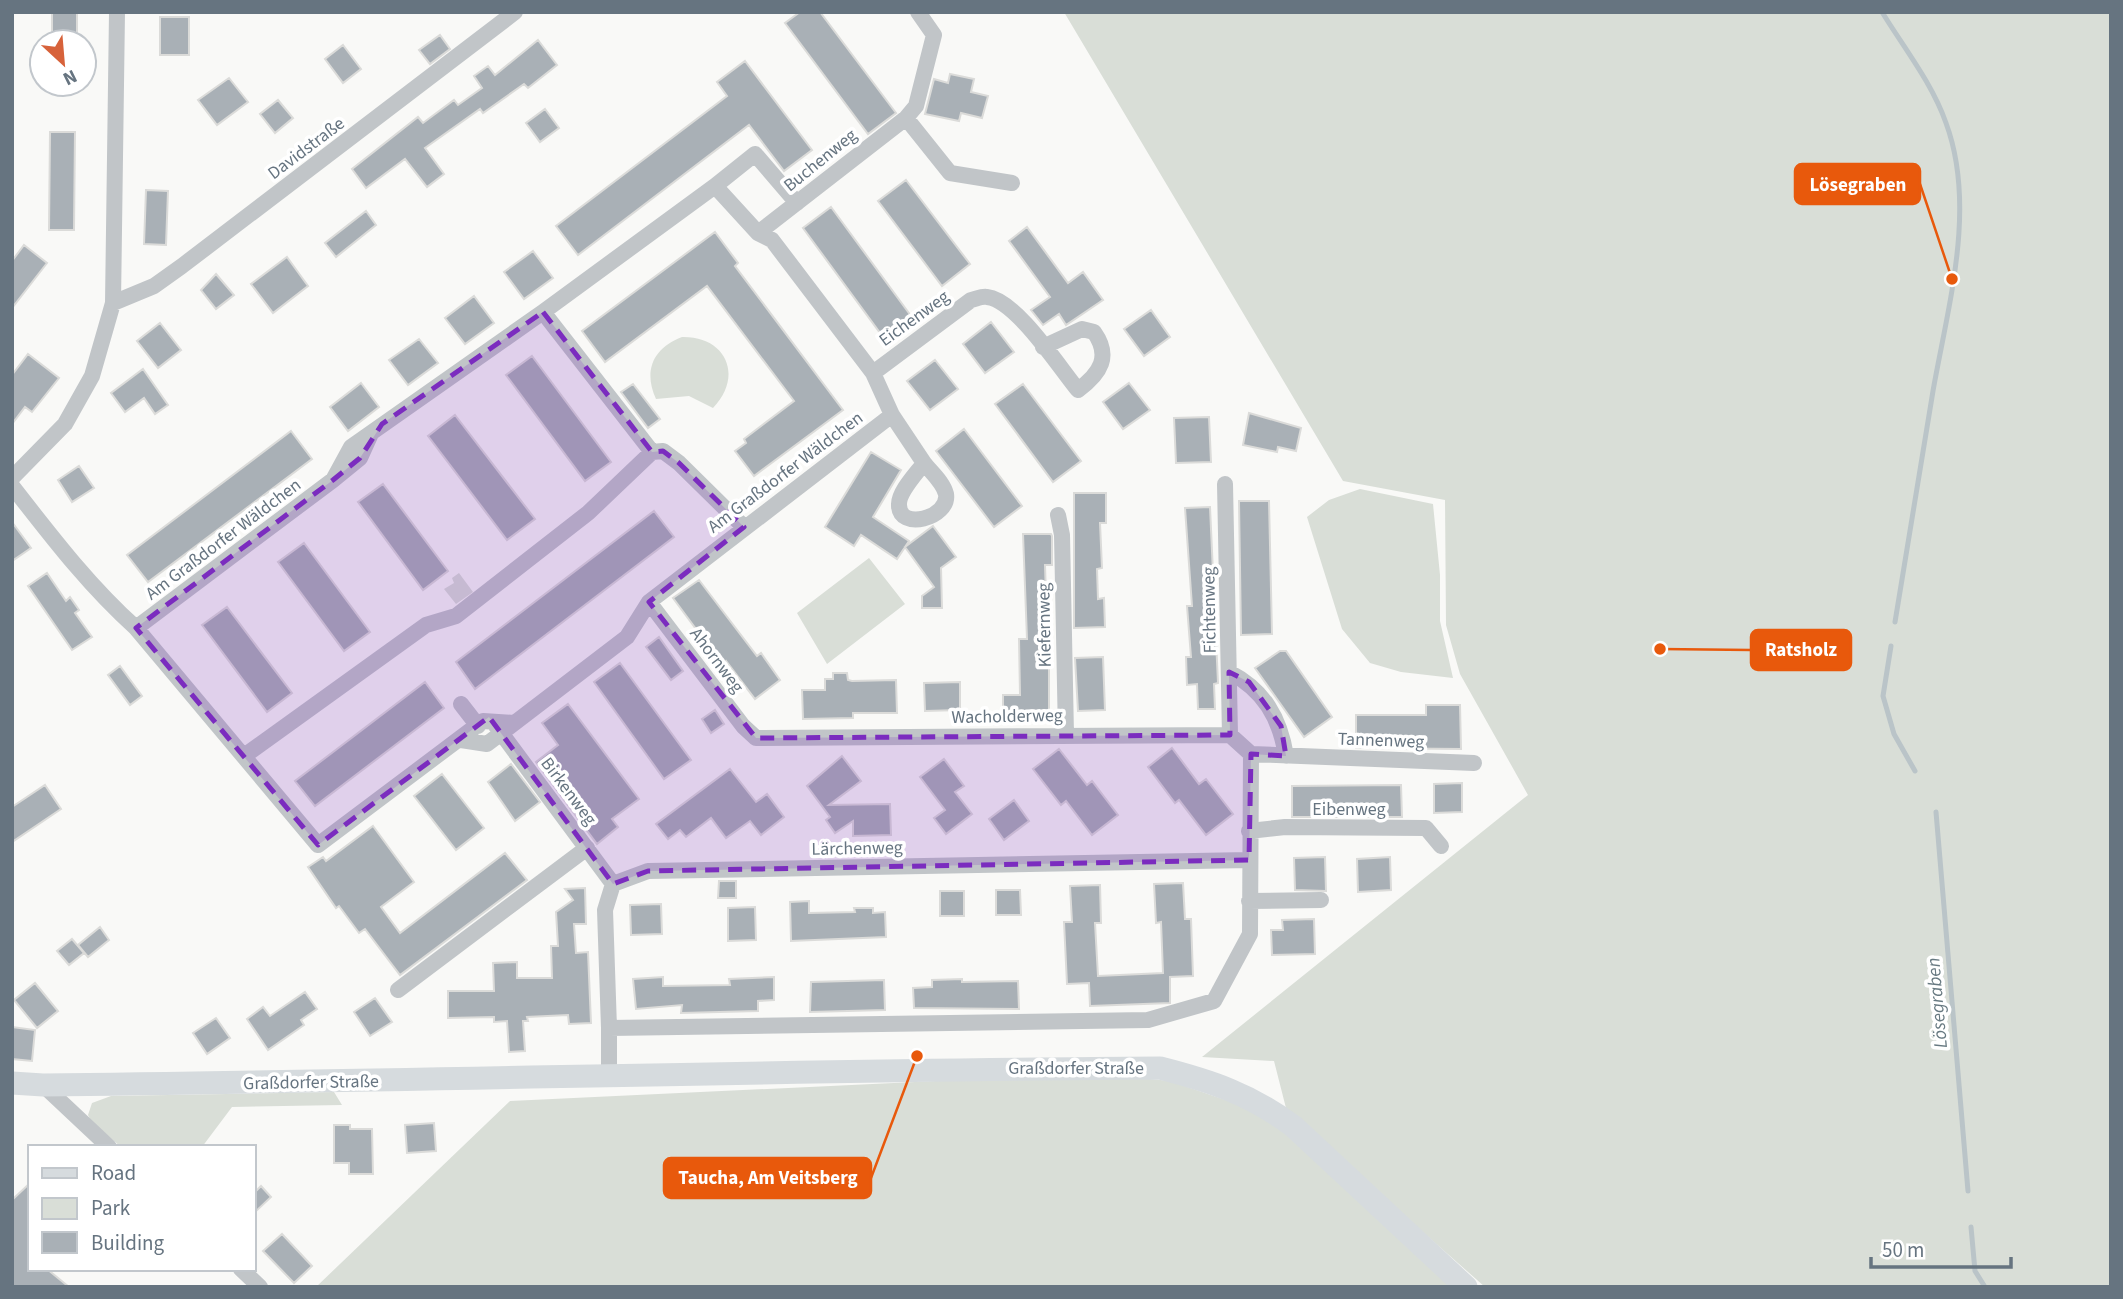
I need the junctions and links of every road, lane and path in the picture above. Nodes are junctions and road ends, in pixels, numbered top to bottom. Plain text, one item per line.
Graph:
1 (117, 12) edge
2 (515, 12) edge
3 (918, 12) edge
4 (906, 118) junction
5 (1012, 183) dead end
6 (715, 186) junction
7 (797, 203) junction
8 (758, 233) junction
9 (113, 303) junction
10 (543, 312) junction
11 (1043, 347) dead end
12 (873, 373) junction
13 (892, 415) junction
14 (652, 452) junction
15 (924, 463) dead end
16 (12, 478) edge
17 (1225, 484) dead end
18 (12, 486) edge
19 (1058, 515) dead end
20 (744, 527) junction
21 (649, 602) junction
22 (136, 628) junction
23 (1229, 672) junction
24 (461, 704) dead end
25 (496, 726) junction
26 (1066, 735) junction
27 (1230, 735) junction
28 (756, 738) joint
29 (461, 740) junction
30 (1251, 754) junction
31 (244, 756) junction
32 (1286, 756) junction
33 (1474, 763) dead end
34 (1250, 831) junction
35 (1441, 846) dead end
36 (587, 848) junction
37 (1249, 860) junction
38 (613, 884) junction
39 (1321, 900) dead end
40 (1249, 901) junction
41 (398, 990) dead end
42 (609, 1028) junction
43 (609, 1074) junction
44 (12, 1083) edge
45 (43, 1085) junction
46 (108, 1145) edge
47 (243, 1271) edge
48 (260, 1287) edge
49 (1466, 1287) edge

1 - 9 street
2 - 9 street, Davidstraße
3 - 4 street, Buchenweg
4 - 5 street
4 - 7 street, Buchenweg
6 - 7 street, Am Graßdorfer Wäldchen
6 - 8 street, Am Graßdorfer Wäldchen
6 - 10 street, Am Graßdorfer Wäldchen
7 - 8 street, Buchenweg
8 - 12 street, Am Graßdorfer Wäldchen
9 - 16 street
10 - 14 street
10 - 22 street, Am Graßdorfer Wäldchen
11 - 12 street, Eichenweg
12 - 13 street, Am Graßdorfer Wäldchen
13 - 15 street
13 - 20 street, Am Graßdorfer Wäldchen
14 - 20 street
14 - 31 street
17 - 23 street, Fichtenweg
18 - 22 street, Am Graßdorfer Wäldchen
19 - 26 street, Kiefernweg
20 - 21 street, Am Graßdorfer Wäldchen
21 - 25 street, Am Graßdorfer Wäldchen
21 - 28 street, Ahornweg
22 - 31 street, Am Graßdorfer Wäldchen
23 - 27 street, Fichtenweg
23 - 32 street
24 - 25 street, Birkenweg
25 - 29 street, Am Graßdorfer Wäldchen
25 - 29 street, Am Graßdorfer Wäldchen
25 - 36 street, Birkenweg
26 - 27 street, Wacholderweg
26 - 28 street, Wacholderweg
27 - 30 street
29 - 31 street, Am Graßdorfer Wäldchen
30 - 32 street, Tannenweg
30 - 34 street
32 - 33 street, Tannenweg
34 - 35 street, Eibenweg
34 - 37 street
36 - 38 street, Birkenweg
36 - 41 street
37 - 38 street, Lärchenweg
37 - 40 street
38 - 42 street
39 - 40 street
40 - 42 street
42 - 43 street
43 - 45 street, Graßdorfer Straße
43 - 49 street, Graßdorfer Straße
44 - 45 street, Graßdorfer Straße
45 - 46 street
47 - 48 street

